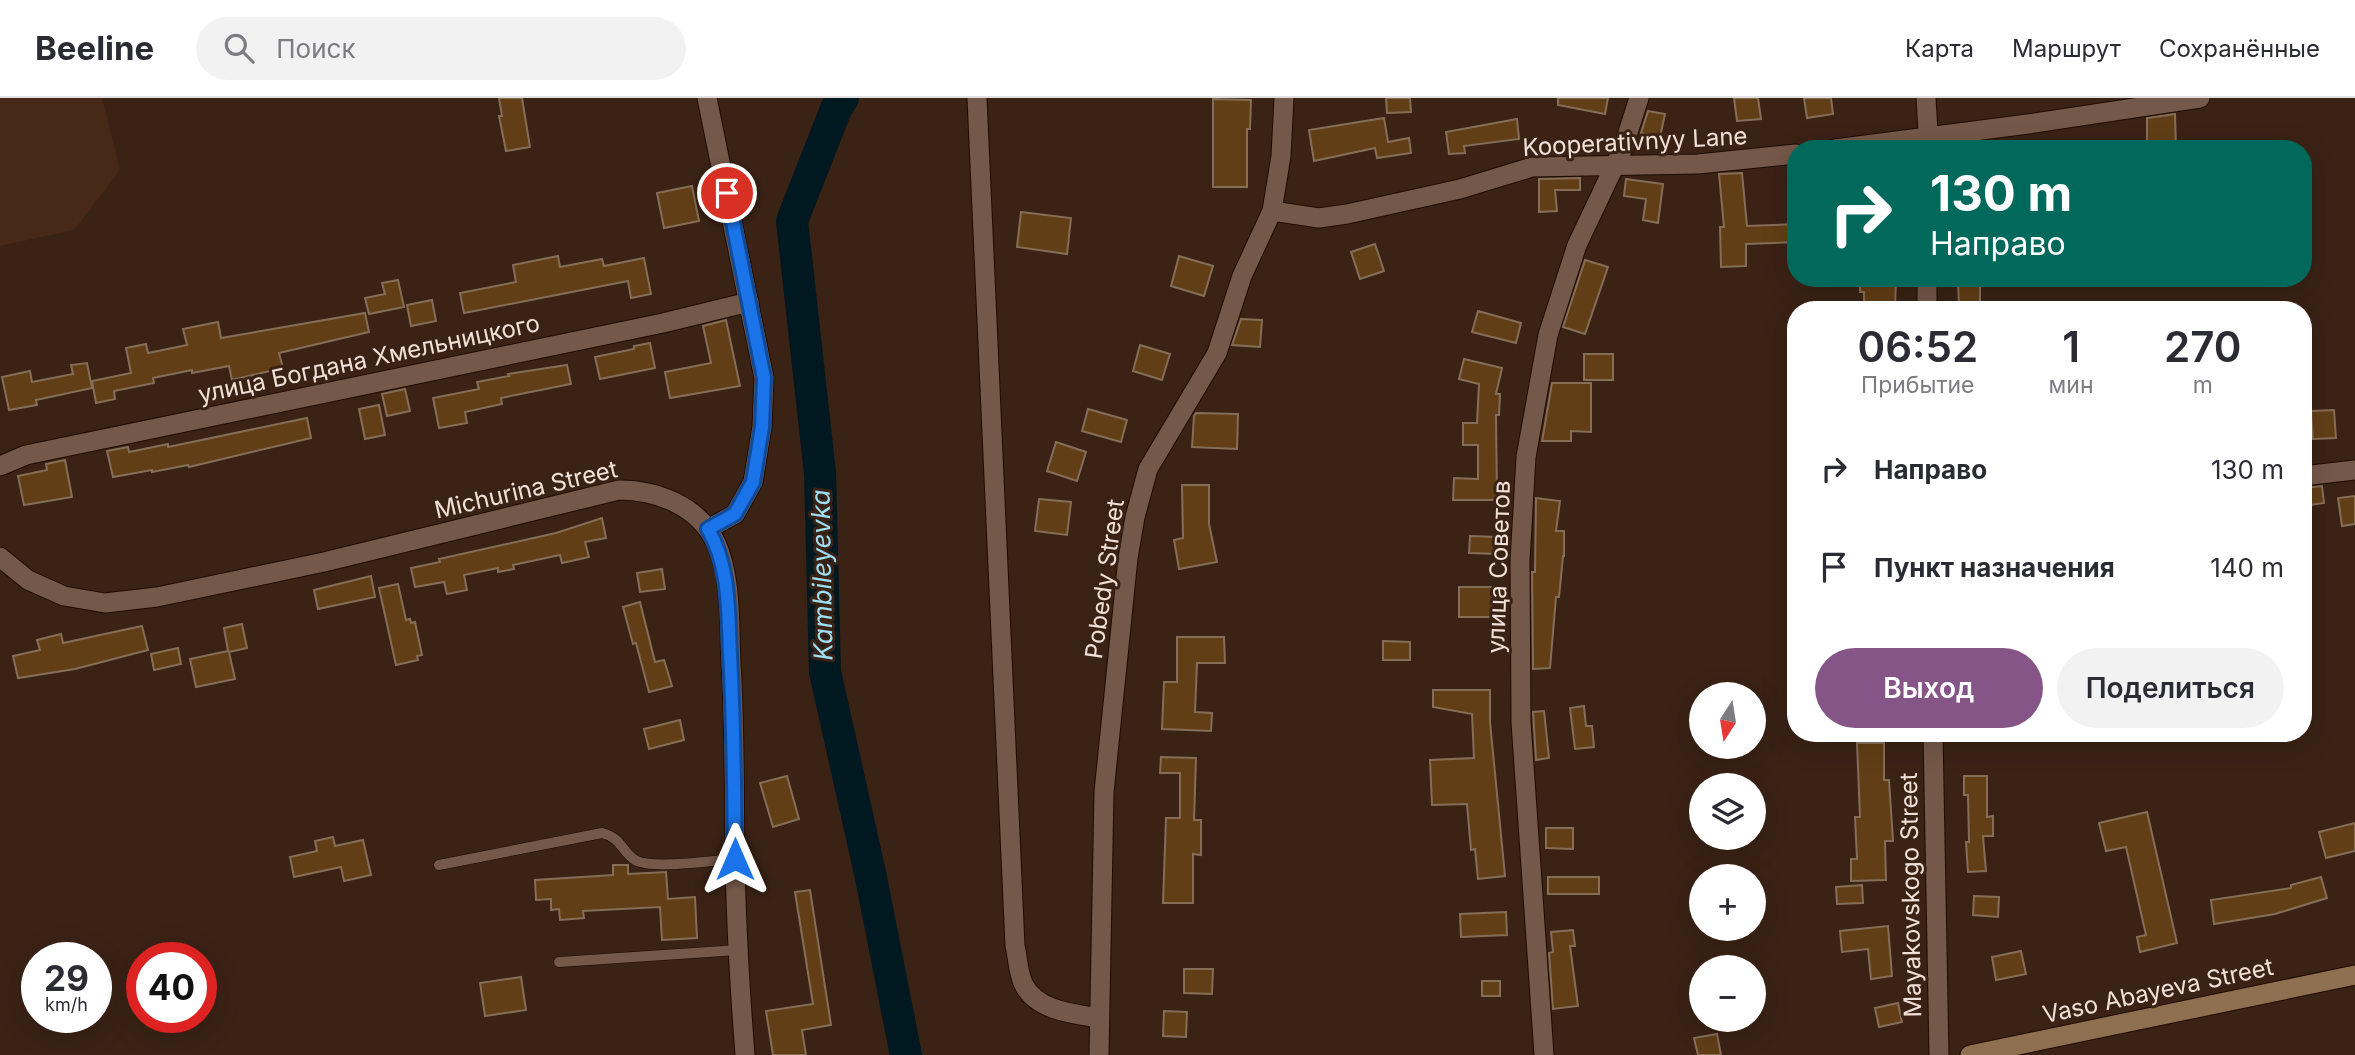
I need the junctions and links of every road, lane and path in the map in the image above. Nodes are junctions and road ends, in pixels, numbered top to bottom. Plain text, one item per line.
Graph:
1 (707, 98) edge
2 (977, 98) edge
3 (1284, 98) edge
4 (1639, 98) edge
5 (1926, 98) edge
6 (2200, 98) edge
7 (1929, 140) edge
8 (1945, 140) edge
9 (1787, 155) edge
10 (1615, 166) junction
11 (1272, 211) junction
12 (749, 302) junction
13 (0, 466) edge
14 (2355, 470) edge
15 (2312, 475) edge
16 (708, 529) junction
17 (0, 557) edge
18 (1933, 742) edge
19 (735, 859) junction
20 (439, 865) dead end
21 (738, 950) junction
22 (559, 962) dead end
23 (2355, 975) edge
24 (1099, 1018) junction
25 (745, 1055) edge
26 (1098, 1055) edge
27 (1544, 1055) edge
28 (1939, 1055) edge
29 (1970, 1055) edge

1 - 12 street
2 - 24 street
3 - 11 street, Pobedy Street
4 - 10 street, улица Советов
5 - 7 street
6 - 8 street
9 - 10 street, Kooperativnyy Lane
10 - 11 street, Kooperativnyy Lane
10 - 27 street, улица Советов
11 - 24 street, Pobedy Street
12 - 13 street, улица Богдана Хмельницкого
12 - 16 street
14 - 15 street
16 - 17 street, Michurina Street
16 - 19 street, Michurina Street
18 - 28 street, Mayakovskogo Street
19 - 20 lane
19 - 21 street, Michurina Street
21 - 22 lane
21 - 25 street, Michurina Street
23 - 29 main road, Vaso Abayeva Street
24 - 26 street, Pobedy Street

